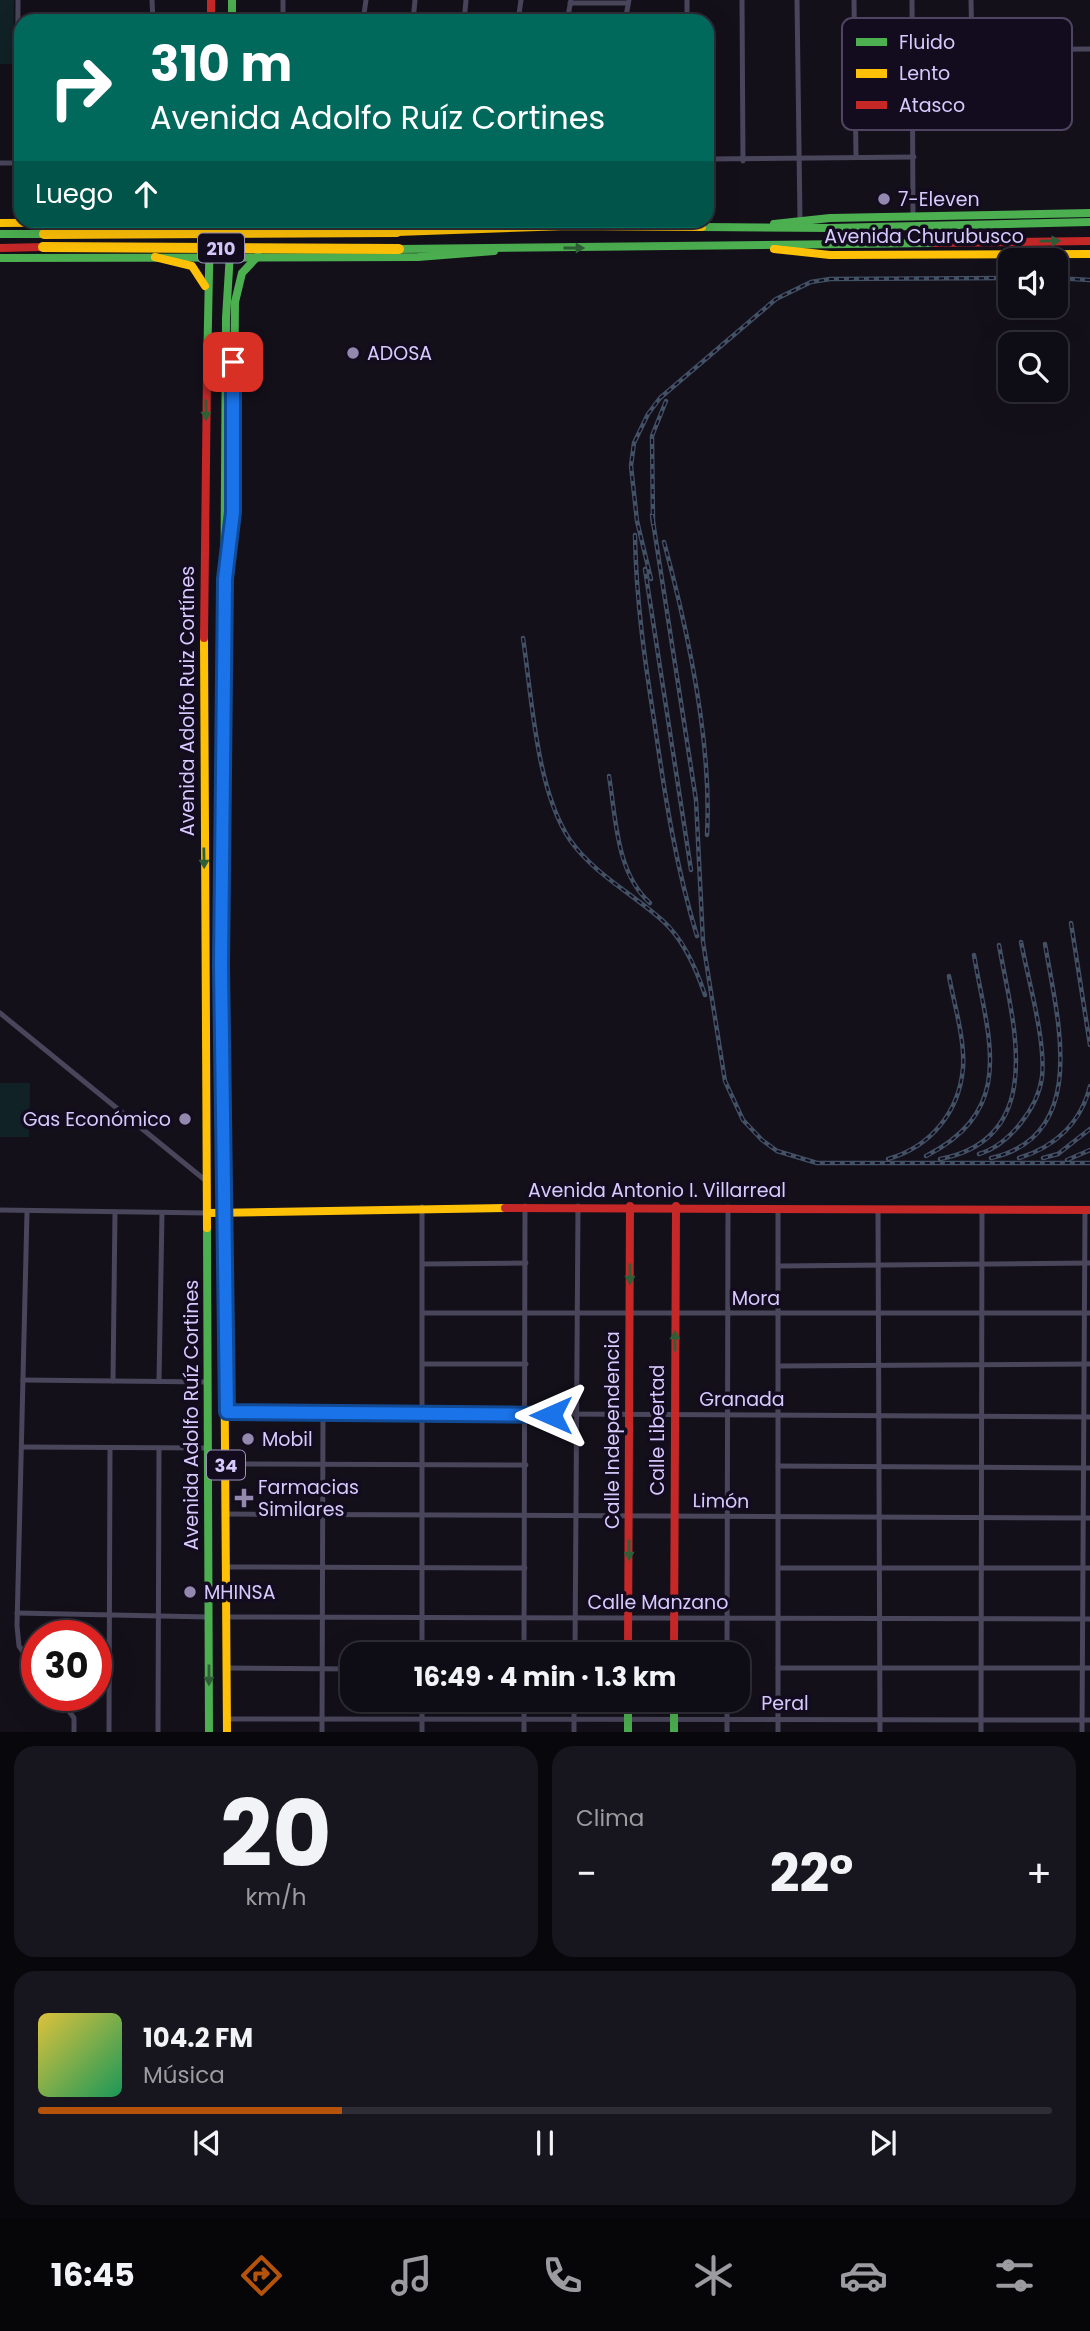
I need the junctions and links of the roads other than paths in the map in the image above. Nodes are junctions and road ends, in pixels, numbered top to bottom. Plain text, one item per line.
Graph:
1 (741, 0) edge
2 (797, 0) edge
3 (854, 0) edge
4 (912, 0) edge
5 (971, 0) edge
6 (628, 1) edge
7 (570, 2) edge
8 (854, 18) edge
9 (912, 18) edge
10 (971, 18) edge
11 (1072, 49) edge
12 (1090, 49) edge
13 (856, 130) edge
14 (914, 130) edge
15 (856, 157) junction
16 (914, 157) junction
17 (799, 158) junction
18 (714, 159) edge
19 (743, 160) junction
20 (1090, 213) edge
21 (913, 218) junction
22 (800, 221) junction
23 (1090, 222) edge
24 (714, 225) edge
25 (758, 226) junction
26 (154, 228) edge
27 (183, 228) edge
28 (210, 228) edge
29 (232, 228) edge
30 (511, 229) edge
31 (0, 233) edge
32 (1090, 241) edge
33 (0, 248) edge
34 (758, 248) junction
35 (506, 249) junction
36 (1090, 254) edge
37 (258, 256) junction
38 (155, 257) junction
39 (183, 257) junction
40 (209, 257) junction
41 (230, 257) junction
42 (0, 258) edge
43 (207, 293) junction
44 (225, 579) junction
45 (0, 1013) edge
46 (208, 1182) junction
47 (525, 1206) junction
48 (578, 1206) junction
49 (630, 1206) junction
50 (676, 1206) junction
51 (728, 1207) junction
52 (422, 1208) junction
53 (778, 1208) junction
54 (878, 1209) junction
55 (982, 1209) junction
56 (0, 1210) edge
57 (1087, 1210) edge
58 (27, 1212) junction
59 (116, 1212) junction
60 (162, 1213) junction
61 (208, 1213) junction
62 (225, 1213) junction
63 (526, 1263) junction
64 (1087, 1263) edge
65 (423, 1264) junction
66 (981, 1264) junction
67 (879, 1265) junction
68 (779, 1266) junction
69 (423, 1313) junction
70 (526, 1313) junction
71 (981, 1313) junction
72 (1087, 1313) edge
73 (577, 1314) junction
74 (630, 1314) junction
75 (675, 1314) junction
76 (728, 1314) junction
77 (780, 1314) junction
78 (880, 1315) junction
79 (423, 1364) junction
80 (526, 1364) junction
81 (1087, 1364) edge
82 (981, 1365) junction
83 (779, 1366) junction
84 (880, 1366) junction
85 (23, 1380) junction
86 (113, 1381) junction
87 (159, 1381) junction
88 (209, 1382) junction
89 (227, 1412) junction
90 (323, 1414) junction
91 (422, 1414) junction
92 (629, 1414) junction
93 (525, 1415) junction
94 (577, 1415) junction
95 (675, 1415) junction
96 (778, 1415) junction
97 (729, 1416) junction
98 (880, 1416) junction
99 (981, 1416) junction
100 (1087, 1417) edge
101 (22, 1447) junction
102 (110, 1447) junction
103 (159, 1448) junction
104 (209, 1448) junction
105 (226, 1464) junction
106 (323, 1464) junction
107 (423, 1465) junction
108 (526, 1465) junction
109 (880, 1465) junction
110 (778, 1466) junction
111 (981, 1466) junction
112 (1087, 1468) edge
113 (226, 1514) junction
114 (322, 1516) junction
115 (423, 1516) junction
116 (576, 1516) junction
117 (629, 1516) junction
118 (675, 1516) junction
119 (525, 1517) junction
120 (728, 1517) junction
121 (779, 1517) junction
122 (880, 1517) junction
123 (980, 1517) junction
124 (1082, 1518) junction
125 (1090, 1518) edge
126 (226, 1567) junction
127 (321, 1567) junction
128 (422, 1567) junction
129 (779, 1567) junction
130 (981, 1567) junction
131 (1082, 1567) junction
132 (525, 1568) junction
133 (880, 1568) junction
134 (1090, 1568) edge
135 (17, 1613) junction
136 (109, 1615) junction
137 (159, 1616) junction
138 (209, 1617) junction
139 (226, 1617) junction
140 (674, 1617) junction
141 (727, 1617) junction
142 (321, 1618) junction
143 (422, 1618) junction
144 (524, 1618) junction
145 (575, 1618) junction
146 (628, 1618) junction
147 (778, 1618) junction
148 (880, 1618) junction
149 (980, 1618) junction
150 (1082, 1619) junction
151 (1090, 1619) edge
152 (422, 1642) edge
153 (524, 1642) edge
154 (575, 1642) edge
155 (628, 1642) edge
156 (674, 1642) edge
157 (727, 1642) edge
158 (21, 1649) edge
159 (226, 1668) junction
160 (340, 1668) edge
161 (778, 1668) junction
162 (981, 1668) junction
163 (1082, 1668) junction
164 (1090, 1668) edge
165 (322, 1669) junction
166 (879, 1669) junction
167 (71, 1711) edge
168 (422, 1712) edge
169 (523, 1712) edge
170 (574, 1712) edge
171 (628, 1712) edge
172 (674, 1712) edge
173 (727, 1712) edge
174 (227, 1718) junction
175 (322, 1719) junction
176 (422, 1719) junction
177 (574, 1719) junction
178 (674, 1719) junction
179 (727, 1719) junction
180 (778, 1719) junction
181 (523, 1720) junction
182 (628, 1720) junction
183 (880, 1720) junction
184 (981, 1720) junction
185 (1082, 1720) junction
186 (1090, 1720) edge
187 (75, 1729) edge
188 (109, 1732) edge
189 (158, 1732) edge
190 (209, 1732) edge
191 (227, 1732) edge
192 (322, 1732) edge
193 (422, 1732) edge
194 (524, 1732) edge
195 (574, 1732) edge
196 (628, 1732) edge
197 (674, 1732) edge
198 (727, 1732) edge
199 (778, 1732) edge
200 (880, 1732) edge
201 (981, 1732) edge
202 (1082, 1732) edge

1 - 19 street
2 - 17 street
3 - 8 street
4 - 9 street
5 - 10 street
6 - 7 street
11 - 12 street
13 - 15 street
14 - 16 street
15 - 16 street
15 - 17 street
16 - 21 street
17 - 19 street
17 - 22 street
18 - 19 street
20 - 21 main road, Avenida Churubusco
21 - 22 main road, Avenida Churubusco
22 - 25 main road, Avenida Churubusco
23 - 25 main road, Avenida Churubusco / 210
24 - 25 main road, Avenida Churubusco / 210
26 - 38 main road
27 - 39 main road
28 - 40 main road, Avenida Adolfo Ruiz Cortínes / 34
29 - 41 main road, Avenida Adolfo Ruiz Cortínes / 34
30 - 31 main road, Avenida Churubusco / 210, bridge
34 -> 32 main road, Avenida Churubusco / 210
33 - 35 main road, Avenida Churubusco / 210, bridge
35 -> 34 main road, Avenida Churubusco / 210
34 - 36 main road, Avenida Churubusco
35 - 37 main road
37 - 41 main road
37 - 44 main road
38 - 39 main road
38 - 42 main road
38 - 43 main road
39 - 40 main road
40 - 41 main road
40 - 43 main road, Avenida Adolfo Ruiz Cortínes / 34
41 - 44 main road, Avenida Adolfo Ruiz Cortínes / 34
43 -> 46 main road, Avenida Adolfo Ruiz Cortínes / 34
44 - 62 main road, Avenida Adolfo Ruiz Cortínes / 34
45 - 46 street
46 - 61 main road, Avenida Adolfo Ruíz Cortines / 34
47 - 48 main road, Avenida Antonio I. Villarreal
47 - 52 main road, Avenida Antonio I. Villarreal
47 - 63 street
48 - 49 main road, Avenida Antonio I. Villarreal
48 - 73 street
49 - 50 main road, Avenida Antonio I. Villarreal
49 -> 74 main road, Calle Independencia
50 - 51 main road, Avenida Antonio I. Villarreal
50 - 75 main road, Calle Libertad
51 - 53 main road, Avenida Antonio I. Villarreal
51 - 76 street
52 - 62 main road, Avenida Antonio I. Villarreal
52 - 65 street
53 - 54 main road, Avenida Antonio I. Villarreal
53 - 68 street
54 - 55 main road, Avenida Antonio I. Villarreal
54 - 67 street
55 - 57 main road, Avenida Antonio I. Villarreal
55 - 66 street
56 - 58 street
57 - 64 street
58 - 59 street
58 - 85 street
59 - 60 street
59 - 86 street
60 - 61 street
60 - 87 street
61 - 62 main road, Avenida Antonio I. Villarreal
61 - 88 main road, Avenida Adolfo Ruíz Cortines / 34
62 - 89 main road, Avenida Adolfo Ruíz Cortines / 34
63 - 65 street
63 - 70 street
64 - 66 street
64 - 72 street
65 - 69 street
66 - 67 street
66 - 71 street
67 - 68 street
67 - 78 street
68 - 77 street
69 - 70 street, Mora
69 - 79 street
70 - 73 street, Mora
70 - 80 street
71 - 72 street, Mora
71 - 78 street, Mora
71 - 82 street
72 - 81 street
73 - 74 street, Mora
73 - 94 street
74 - 75 street, Mora
74 - 92 main road, Calle Independencia
75 - 76 street, Mora
95 -> 75 main road, Calle Libertad
76 - 77 street, Mora
76 - 97 street
77 - 78 street, Mora
77 - 83 street
78 - 84 street
79 - 80 street
79 - 91 street
80 - 93 street
81 - 82 street
81 - 100 street
82 - 84 street
82 - 99 street
83 - 84 street
83 - 96 street
84 - 98 street
85 - 86 street
85 - 101 street
86 - 87 street
87 - 88 street
88 - 104 main road, Avenida Adolfo Ruíz Cortines / 34
89 - 90 street, Granada
89 - 105 main road, Avenida Adolfo Ruíz Cortines / 34
90 - 91 street, Granada
90 - 106 street
91 - 93 street, Granada
91 - 107 street
92 - 94 street, Granada
92 - 95 street, Granada
92 - 117 main road, Calle Independencia
93 - 94 street, Granada
93 - 108 street
94 - 116 street
95 - 97 street, Granada
95 - 118 main road, Calle Libertad
96 - 97 street, Granada
96 - 98 street, Granada
96 - 110 street
97 - 120 street
98 - 99 street, Granada
98 - 109 street
99 - 100 street, Granada
99 - 111 street
100 - 112 street
101 - 102 street
101 - 135 street
102 - 103 street
102 - 136 street
103 - 104 street
103 - 137 street
104 - 138 main road, Avenida Adolfo Ruíz Cortines / 34
105 - 106 street
105 - 113 main road, Avenida Adolfo Ruíz Cortines / 34
106 - 107 street
106 - 114 street
107 - 108 street
107 - 115 street
108 - 119 street
109 - 110 street
109 - 111 street
109 - 122 street
110 - 121 street
111 - 112 street
111 - 123 street
112 - 124 street
113 - 114 street, Limón
113 - 126 main road, Avenida Adolfo Ruíz Cortines / 34
114 - 115 street, Limón
114 - 127 street
115 - 119 street, Limón
115 - 128 street
116 - 117 street, Limón
116 - 119 street, Limón
116 - 145 street
117 - 118 street, Limón
117 -> 146 main road, Calle Independencia
118 - 120 street, Limón
118 - 140 main road, Calle Libertad
119 - 132 street
120 - 121 street, Limón
120 - 141 street
121 - 122 street, Limón
121 - 129 street
122 - 123 street, Limón
122 - 133 street
123 - 124 street, Limón
123 - 130 street
124 - 125 street, Limón
124 - 131 street
126 - 127 street
126 - 139 main road, Avenida Adolfo Ruíz Cortines / 34
127 - 128 street
127 - 142 street
128 - 132 street
128 - 143 street
129 - 133 street
129 - 147 street
130 - 131 street
130 - 133 street
130 - 149 street
131 - 134 street
131 - 150 street
132 - 144 street
133 - 148 street
135 - 136 street
135 - 158 street
136 - 137 street
136 - 188 street
137 - 138 street
137 - 189 street
138 -> 190 main road, Avenida Adolfo Ruíz Cortines / 34
139 - 142 street, Calle Manzano
139 - 159 main road, Avenida Adolfo Ruíz Cortines / 34
140 - 141 street, Calle Manzano
140 - 146 street, Calle Manzano
140 - 156 main road, Calle Libertad
141 - 147 street, Calle Manzano
141 - 157 street
142 - 143 street, Calle Manzano
142 - 165 street
143 - 144 street, Calle Manzano
143 - 152 street
144 - 145 street, Calle Manzano
144 - 153 street
145 - 146 street, Calle Manzano
145 - 154 street
146 - 155 main road, Calle Independencia
147 - 148 street, Calle Manzano
147 - 161 street
148 - 149 street, Calle Manzano
148 - 166 street
149 - 150 street, Calle Manzano
149 - 162 street
150 - 151 street, Calle Manzano
150 - 163 street
159 - 165 street
159 - 174 main road, Avenida Adolfo Ruíz Cortines / 34
160 - 165 street
161 - 166 street
161 - 180 street
162 - 163 street
162 - 166 street
162 - 184 street
163 - 164 street
163 - 185 street
165 - 175 street
166 - 183 street
167 - 187 street
168 - 176 street
169 - 181 street
170 - 177 street
171 - 182 main road
172 - 178 main road
173 - 179 street
174 - 175 street, Peral
174 - 191 main road, Avenida Adolfo Ruíz Cortines / 34
175 - 176 street, Peral
175 - 192 street
176 - 181 street, Peral
176 - 193 street
177 - 181 street, Peral
177 - 182 street, Peral
177 - 195 street
178 - 179 street, Peral
178 - 182 street, Peral
178 - 197 main road
179 - 180 street, Peral
179 - 198 street
180 - 183 street, Peral
180 - 199 street
181 - 194 street
182 - 196 main road
183 - 184 street, Peral
183 - 200 street
184 - 185 street, Peral
184 - 201 street
185 - 186 street, Peral
185 - 202 street

